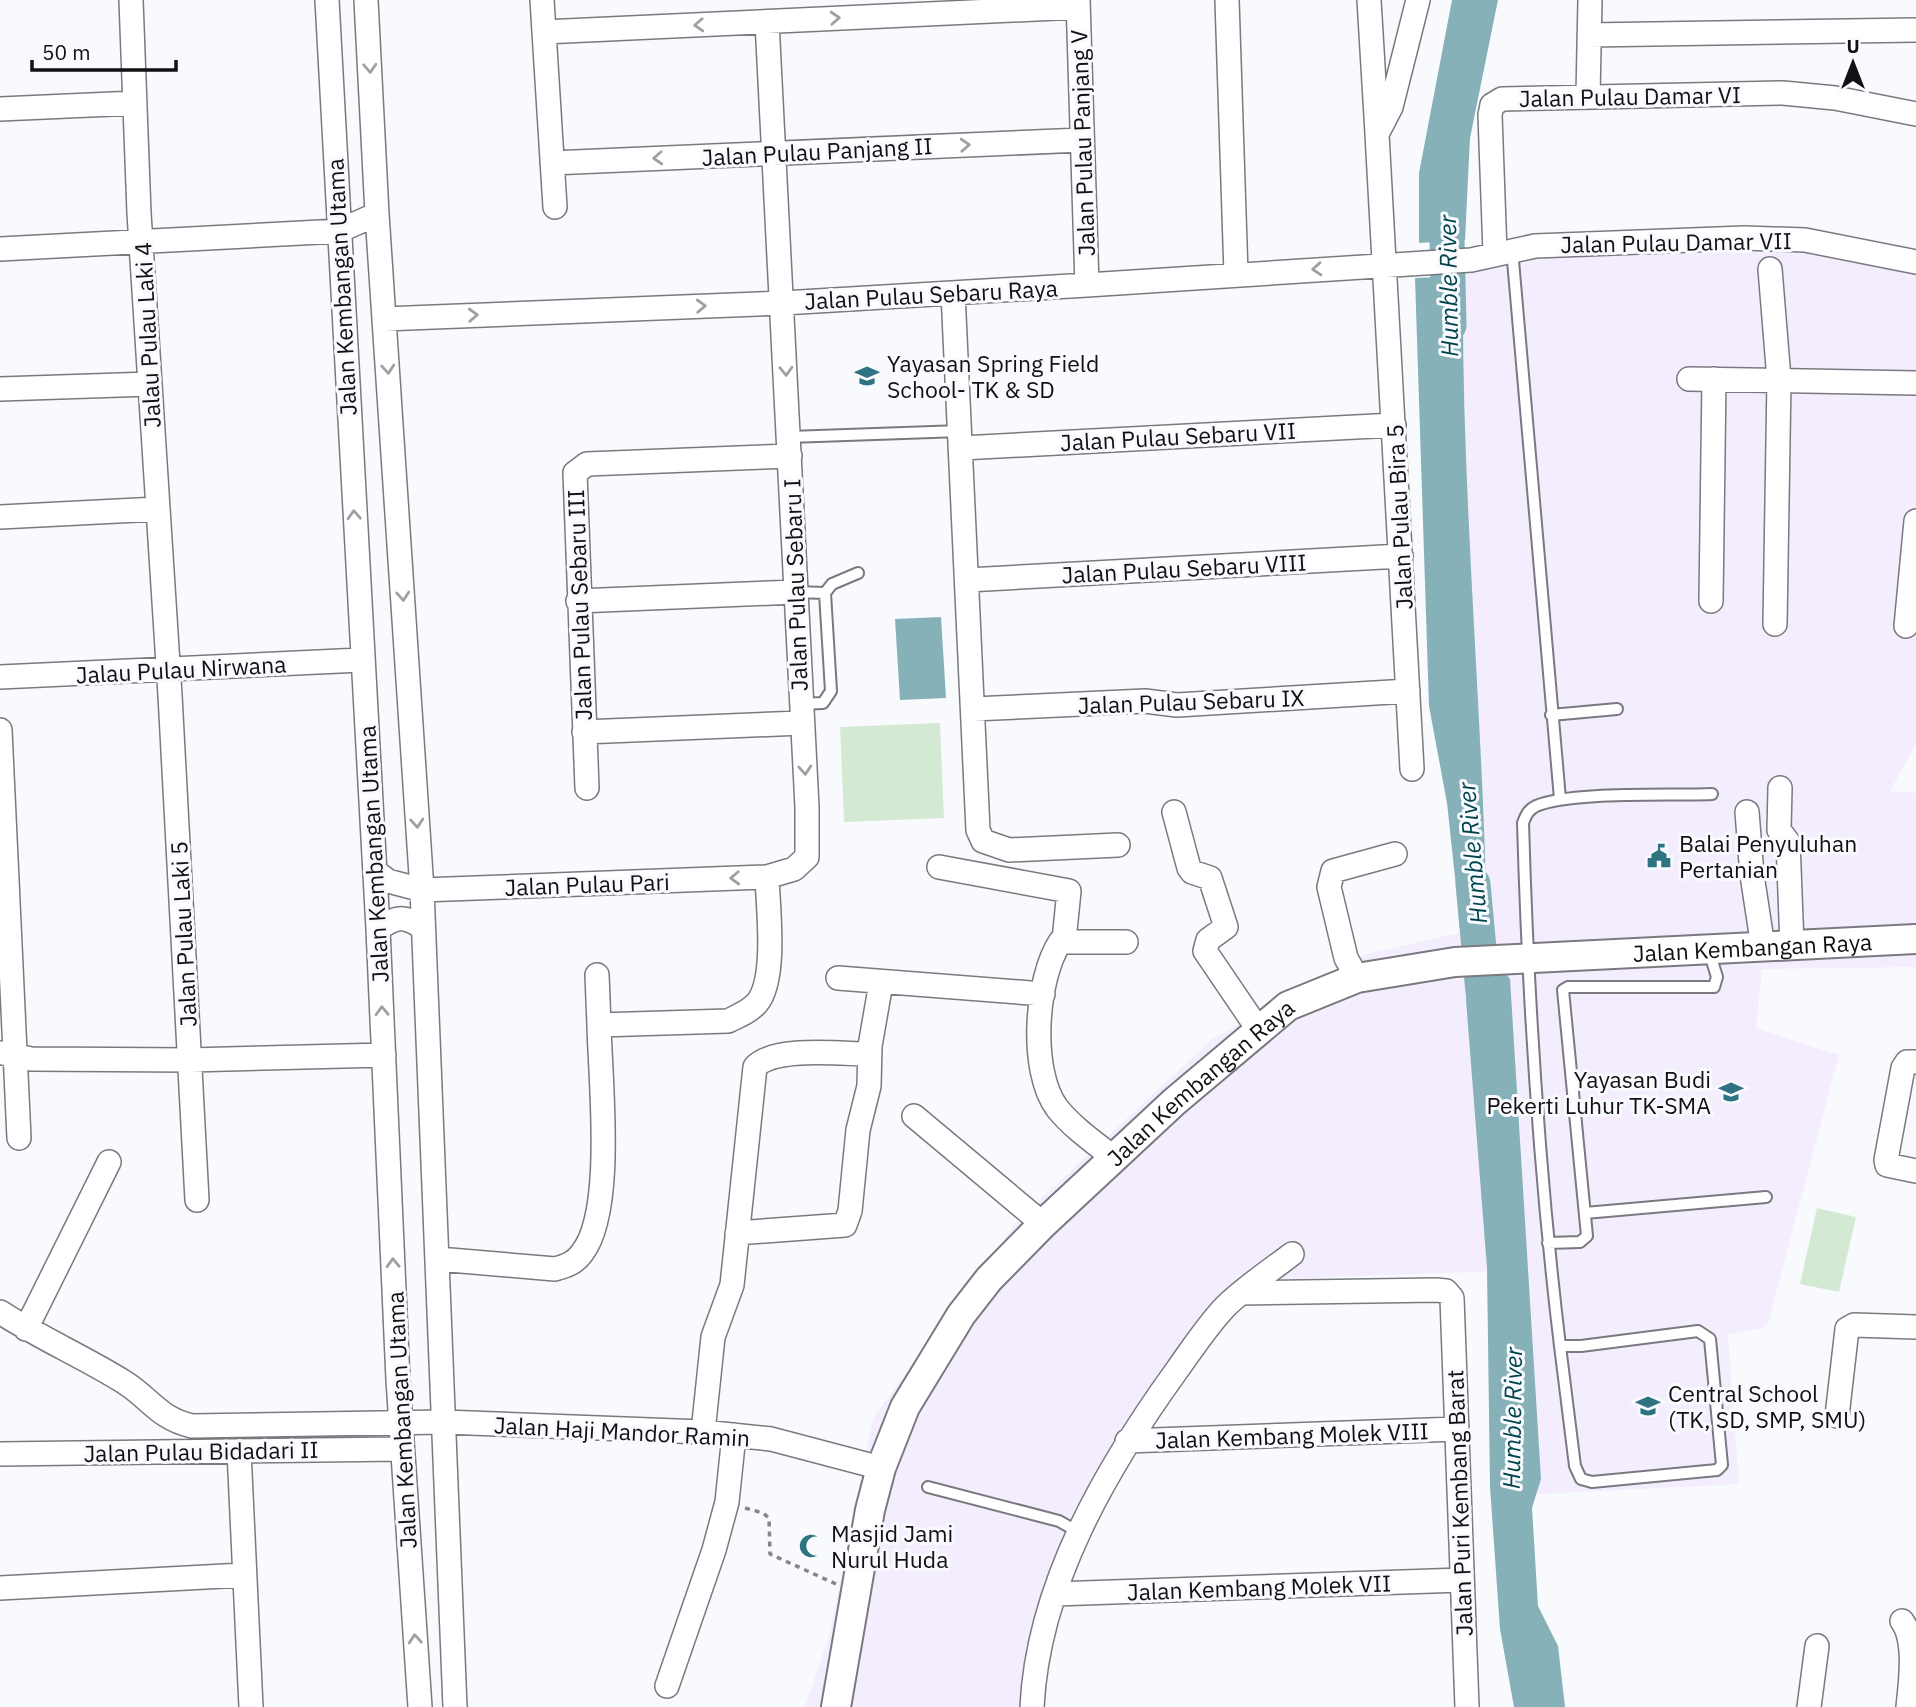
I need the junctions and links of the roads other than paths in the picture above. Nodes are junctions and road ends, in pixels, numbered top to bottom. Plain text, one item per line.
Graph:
1 (131, 0) edge
2 (327, 0) edge
3 (366, 0) edge
4 (542, 0) edge
5 (1227, 0) edge
6 (1369, 0) edge
7 (1418, 0) edge
8 (1590, 0) edge
9 (1078, 4) edge
10 (767, 22) junction
11 (1916, 30) edge
12 (544, 32) junction
13 (1589, 36) junction
14 (1588, 95) junction
15 (135, 103) junction
16 (0, 109) edge
17 (1916, 114) edge
18 (1377, 134) junction
19 (1083, 140) junction
20 (775, 153) junction
21 (552, 163) junction
22 (555, 207) dead end
23 (377, 214) junction
24 (339, 231) junction
25 (141, 242) junction
26 (379, 245) junction
27 (0, 249) edge
28 (1489, 255) junction
29 (1916, 262) edge
30 (1392, 264) junction
31 (1770, 269) dead end
32 (1236, 274) junction
33 (1087, 285) junction
34 (953, 293) junction
35 (783, 303) junction
36 (384, 318) junction
37 (1689, 379) dead end
38 (1714, 379) junction
39 (1780, 379) junction
40 (1916, 383) edge
41 (150, 384) junction
42 (0, 389) edge
43 (1394, 425) junction
44 (961, 440) junction
45 (789, 447) junction
46 (157, 509) junction
47 (0, 517) edge
48 (1916, 521) edge
49 (1401, 556) junction
50 (858, 573) dead end
51 (968, 580) junction
52 (795, 592) junction
53 (825, 593) junction
54 (578, 601) junction
55 (1711, 601) dead end
56 (1775, 624) dead end
57 (1906, 626) dead end
58 (361, 660) junction
59 (169, 669) junction
60 (0, 677) edge
61 (1408, 691) junction
62 (973, 709) junction
63 (1618, 709) dead end
64 (801, 714) junction
65 (1552, 715) junction
66 (0, 730) edge
67 (584, 732) junction
68 (1412, 769) dead end
69 (587, 788) dead end
70 (1780, 788) dead end
71 (1712, 794) dead end
72 (1560, 799) junction
73 (1174, 812) dead end
74 (1747, 812) dead end
75 (2, 833) edge
76 (1118, 845) dead end
77 (1395, 854) dead end
78 (801, 865) joint
79 (939, 867) dead end
80 (375, 871) junction
81 (767, 882) junction
82 (422, 890) junction
83 (423, 928) junction
84 (378, 929) junction
85 (1916, 939) edge
86 (1064, 940) junction
87 (1126, 942) dead end
88 (1792, 945) junction
89 (1763, 947) junction
90 (1709, 951) junction
91 (1524, 958) junction
92 (5, 970) edge
93 (597, 975) dead end
94 (838, 978) dead end
95 (1357, 978) junction
96 (881, 983) junction
97 (1043, 995) junction
98 (599, 1025) junction
99 (1258, 1029) junction
100 (8, 1054) edge
101 (869, 1054) junction
102 (384, 1055) junction
103 (190, 1060) junction
104 (1916, 1062) edge
105 (914, 1116) dead end
106 (19, 1138) dead end
107 (1114, 1158) junction
108 (109, 1162) dead end
109 (1916, 1171) edge
110 (1766, 1197) dead end
111 (197, 1200) dead end
112 (1585, 1213) junction
113 (1043, 1224) junction
114 (737, 1233) junction
115 (1548, 1243) junction
116 (1292, 1254) dead end
117 (438, 1259) junction
118 (1242, 1293) junction
119 (0, 1312) edge
120 (1916, 1327) edge
121 (26, 1329) junction
122 (1560, 1346) junction
123 (1837, 1416) dead end
124 (444, 1422) junction
125 (400, 1423) junction
126 (1456, 1429) junction
127 (704, 1432) junction
128 (734, 1435) junction
129 (1127, 1441) junction
130 (402, 1448) junction
131 (239, 1451) junction
132 (0, 1454) edge
133 (881, 1468) junction
134 (928, 1487) dead end
135 (1080, 1533) junction
136 (243, 1575) junction
137 (1462, 1580) junction
138 (0, 1588) edge
139 (1055, 1594) junction
140 (1902, 1621) dead end
141 (1817, 1646) dead end
142 (667, 1686) dead end
143 (251, 1707) edge
144 (420, 1707) edge
145 (455, 1707) edge
146 (836, 1707) edge
147 (1032, 1707) edge
148 (1467, 1707) edge
149 (1809, 1707) edge
150 (1908, 1707) edge

1 - 15 street, Jalau Pulau Laki 4
2 - 24 street, Jalan Kembangan Utama
3 -> 23 street, Jalan Kembangan Utama
4 - 12 street
5 - 32 street
6 - 18 street, Jalan Pulau Bira 5
7 - 18 street
8 - 13 street
10 -> 9 street
9 - 19 street, Jalan Pulau Panjang V
10 -> 12 street
10 - 20 street, Jalan Pulau Sebaru I
11 - 13 street
12 - 21 street
13 - 14 street
14 - 17 street, Jalan Pulau Damar VI
14 - 28 street, Jalan Pulau Damar VI
15 - 16 street
15 - 25 street, Jalau Pulau Laki 4
18 - 30 street, Jalan Pulau Bira 5
20 -> 19 street, Jalan Pulau Panjang II
19 - 33 street, Jalan Pulau Panjang V
20 -> 21 street, Jalan Pulau Panjang II
20 - 35 street, Jalan Pulau Sebaru I
21 - 22 street
23 - 24 street
23 - 26 street, Jalan Kembangan Utama
24 - 25 street
24 - 26 street
58 -> 24 street, Jalan Kembangan Utama
25 - 27 street
25 - 41 street, Jalau Pulau Laki 4
26 - 36 street, Jalan Kembangan Utama
28 - 29 street, Jalan Pulau Damar VII
28 - 30 street, Jalan Pulau Sebaru Raya
28 - 65 lane
30 -> 32 street, Jalan Pulau Sebaru Raya
30 - 43 street, Jalan Pulau Bira 5
31 - 39 street
32 - 33 street, Jalan Pulau Sebaru Raya
33 - 34 street, Jalan Pulau Sebaru Raya
34 - 35 street, Jalan Pulau Sebaru Raya
34 - 44 street
36 -> 35 street, Jalan Pulau Sebaru Raya
35 -> 45 street, Jalan Pulau Sebaru I
36 -> 82 street, Jalan Kembangan Utama
37 - 38 street
38 - 39 street
38 - 55 street
39 - 40 street
39 - 56 street
41 - 42 street
41 - 46 street, Jalau Pulau Laki 4
43 - 44 street, Jalan Pulau Sebaru VII
43 - 49 street, Jalan Pulau Bira 5
44 - 45 lane
44 - 51 street
45 - 52 street, Jalan Pulau Sebaru I
45 - 54 street, Jalan Pulau Sebaru III
46 - 47 street
46 - 59 street, Jalau Pulau Laki 4
48 - 57 street
49 - 51 street, Jalan Pulau Sebaru VIII
49 - 61 street, Jalan Pulau Bira 5
50 - 53 lane
51 - 62 street
52 - 53 lane
52 - 54 street
52 - 64 street, Jalan Pulau Sebaru I
53 - 64 lane
54 - 67 street, Jalan Pulau Sebaru III
58 - 59 street, Jalau Pulau Nirwana
58 - 80 street, Jalan Kembangan Utama
59 - 60 street, Jalau Pulau Nirwana
59 - 103 street, Jalan Pulau Laki 5
61 - 62 street, Jalan Pulau Sebaru IX
61 - 68 street, Jalan Pulau Bira 5
62 - 76 street
63 - 65 lane
64 - 67 street
64 -> 78 street, Jalan Pulau Sebaru I
65 - 72 lane
66 - 75 street
67 - 69 street, Jalan Pulau Sebaru III
70 - 88 street
71 - 72 lane
72 - 91 lane
73 - 99 street
74 - 89 street
75 - 92 street
77 - 95 street
78 - 81 street, Jalan Pulau Pari
79 - 86 street
80 - 82 street, Jalan Pulau Pari
80 - 84 street, Jalan Kembangan Utama
81 -> 82 street, Jalan Pulau Pari
81 - 98 street
82 - 83 street, Jalan Kembangan Utama
83 - 84 street
83 - 117 street, Jalan Kembangan Utama
102 -> 84 street, Jalan Kembangan Utama
85 - 88 street, Jalan Kembangan Raya
86 - 87 street
86 - 97 street
88 - 89 street, Jalan Kembangan Raya
89 - 90 street, Jalan Kembangan Raya
90 - 91 street, Jalan Kembangan Raya
90 - 112 lane
91 - 95 street, Jalan Kembangan Raya
91 - 115 lane
92 - 100 street
93 - 98 street
94 - 96 street
95 - 99 street, Jalan Kembangan Raya
96 - 97 street
96 - 101 street
97 - 107 street
98 - 117 street
99 - 107 street, Jalan Kembangan Raya
100 - 103 street
100 - 106 street
101 - 114 street
101 - 114 street
102 - 103 street
125 -> 102 street, Jalan Kembangan Utama
103 - 111 street, Jalan Pulau Laki 5
104 - 109 street
105 - 113 street
107 - 113 street, Jalan Kembangan Raya
108 - 121 street
110 - 112 lane
112 - 115 lane
113 - 133 street, Jalan Kembangan Raya
114 - 127 street
115 - 122 lane
116 - 118 street
117 - 124 street, Jalan Kembangan Utama
118 - 126 street, Jalan Puri Kembang Barat
118 - 129 street
119 - 121 street, Jalan Haji Mandor Ramin
120 - 123 street
121 - 125 street, Jalan Haji Mandor Ramin
122 - 122 lane
124 - 125 street, Jalan Haji Mandor Ramin
124 - 127 street, Jalan Haji Mandor Ramin
124 - 145 street, Jalan Kembangan Utama
125 - 130 street, Jalan Kembangan Utama
126 - 129 street, Jalan Kembang Molek VIII
126 - 137 street, Jalan Puri Kembang Barat
127 - 128 street, Jalan Haji Mandor Ramin
128 - 133 street, Jalan Haji Mandor Ramin
128 - 142 street
129 - 135 street
130 - 131 street, Jalan Pulau Bidadari II
144 -> 130 street, Jalan Kembangan Utama
131 - 132 street, Jalan Pulau Bidadari II
131 - 136 street
133 - 146 street, Jalan Kembangan Raya
134 - 135 lane
135 - 139 street
136 - 138 street
136 - 143 street
137 - 139 street, Jalan Kembang Molek VII
137 - 148 street, Jalan Puri Kembang Barat
139 - 147 street
140 - 150 street
141 - 149 street

